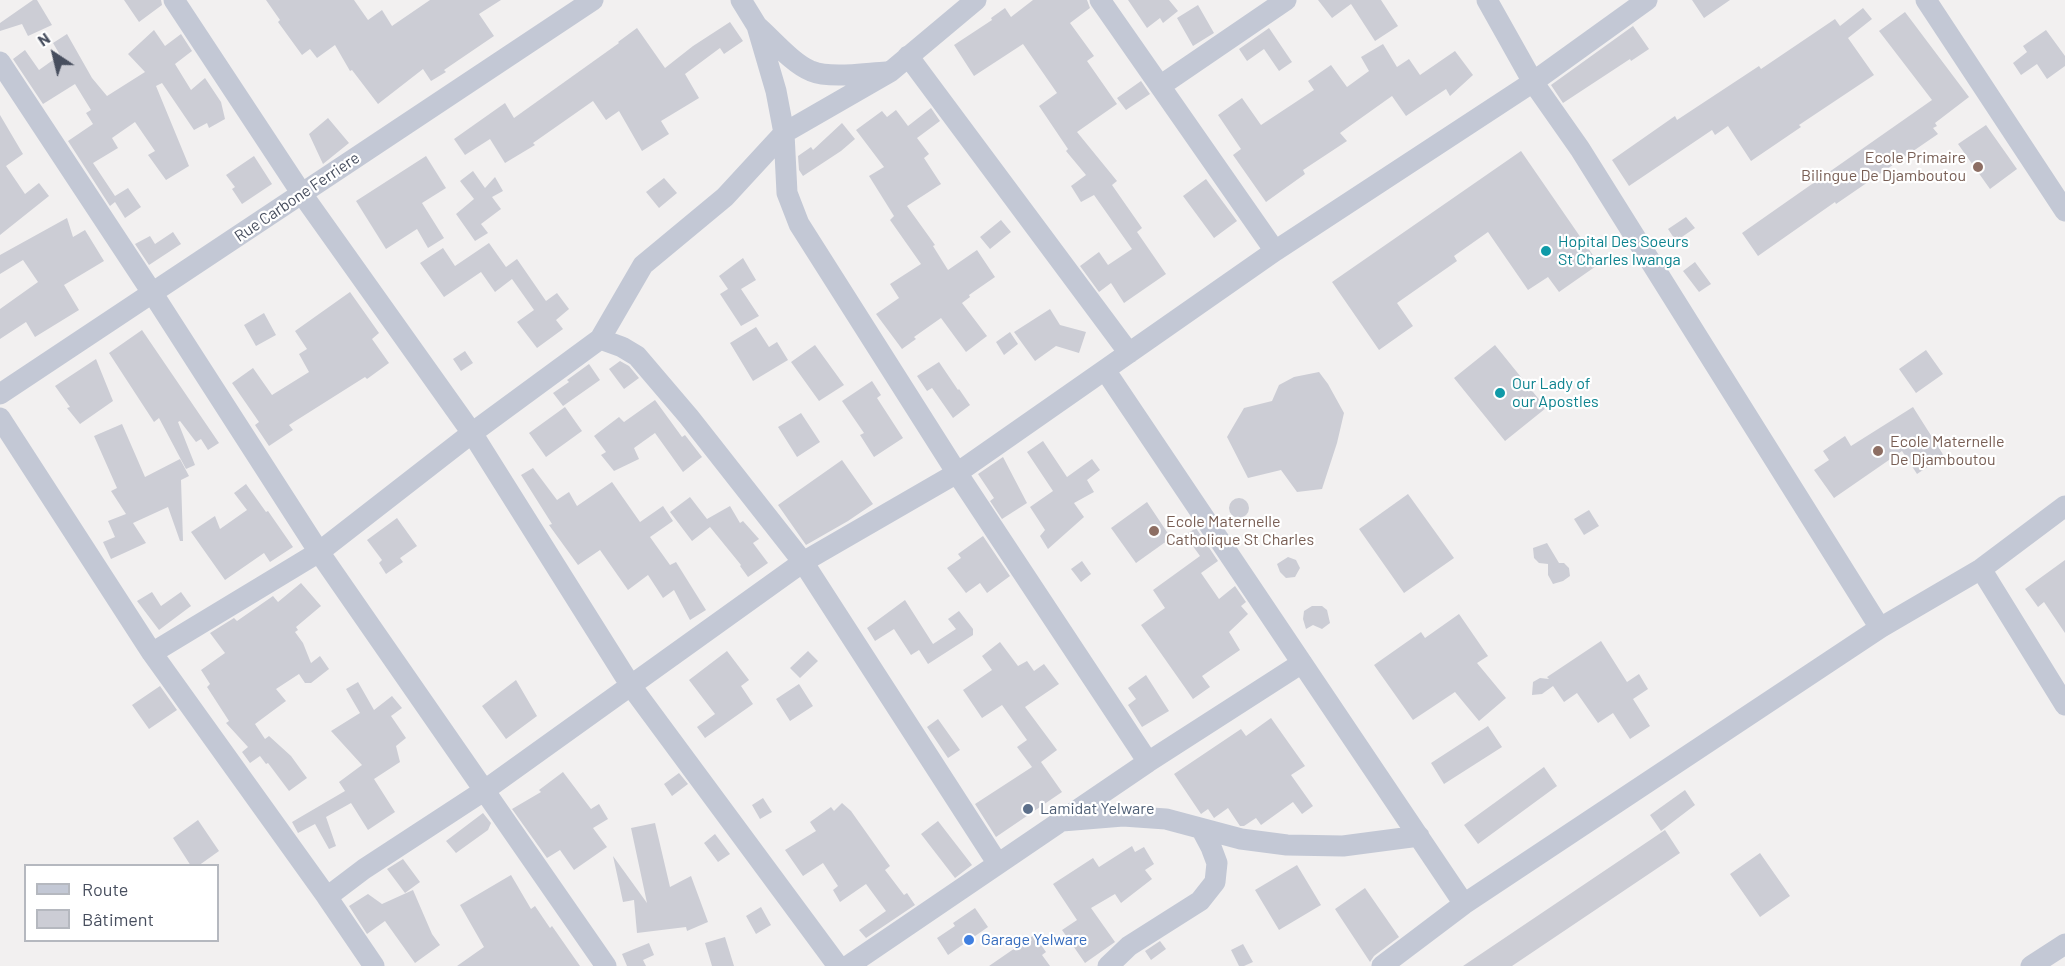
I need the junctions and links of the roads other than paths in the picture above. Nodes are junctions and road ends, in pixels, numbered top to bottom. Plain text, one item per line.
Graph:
1 (174, 0) edge
2 (593, 0) edge
3 (741, 0) edge
4 (976, 0) edge
5 (1100, 0) edge
6 (1286, 0) edge
7 (1487, 0) edge
8 (1647, 0) edge
9 (1926, 0) edge
10 (757, 26) junction
11 (908, 56) junction
12 (0, 62) edge
13 (890, 72) junction
14 (1533, 82) junction
15 (1160, 86) junction
16 (784, 133) junction
17 (302, 194) junction
18 (2065, 211) edge
19 (1275, 251) junction
20 (153, 294) junction
21 (600, 339) junction
22 (1129, 353) junction
23 (1105, 370) junction
24 (0, 394) edge
25 (0, 418) edge
26 (471, 433) junction
27 (957, 473) junction
28 (2065, 506) edge
29 (319, 552) junction
30 (803, 562) junction
31 (1981, 569) junction
32 (1880, 628) junction
33 (152, 653) junction
34 (1302, 663) junction
35 (631, 686) junction
36 (2065, 705) edge
37 (1148, 762) junction
38 (485, 790) junction
39 (1061, 821) junction
40 (1202, 830) junction
41 (1419, 836) junction
42 (998, 864) junction
43 (327, 897) junction
44 (1464, 904) junction
45 (2065, 944) edge
46 (1387, 965) edge
47 (374, 966) edge
48 (606, 966) edge
49 (838, 966) edge
50 (848, 966) edge
51 (1108, 966) edge
52 (2031, 966) edge

1 - 17 street
2 - 17 street, Rue Carbone Ferriere
3 - 10 street
4 - 11 street
5 - 15 street
6 - 15 street
7 - 14 street
8 - 14 street
9 - 18 street
10 - 13 street
10 - 16 street
11 - 13 street
11 - 22 street
12 - 20 street
13 - 16 street
14 - 19 street
14 - 32 street
15 - 19 street
16 - 21 street
16 - 27 street
17 - 20 street, Rue Carbone Ferriere
17 - 26 street
19 - 22 street
20 - 24 street, Rue Carbone Ferriere
20 - 29 street
21 - 26 street
21 - 30 street
22 - 23 street
23 - 27 street
23 - 34 street
25 - 33 street
26 - 29 street
26 - 35 street
27 - 30 street
27 - 37 street
28 - 31 street
29 - 33 street
29 - 38 street
30 - 35 street
30 - 42 street
31 - 32 street
31 - 36 street
32 - 44 street
33 - 43 street
34 - 37 street
34 - 41 street
35 - 38 street
35 - 49 street
37 - 39 street
38 - 43 street
38 - 48 street
39 - 40 street
39 - 42 street
40 - 41 street
40 - 51 street
41 - 44 street
42 - 50 street
43 - 47 street
44 - 46 street
45 - 52 street

